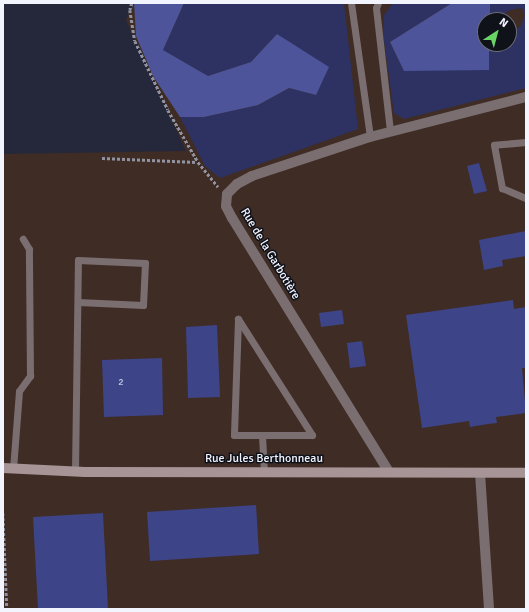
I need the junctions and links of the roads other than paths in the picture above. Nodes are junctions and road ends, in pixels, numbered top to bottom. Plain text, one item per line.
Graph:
1 (351, 3) edge
2 (378, 3) edge
3 (526, 97) edge
4 (390, 131) junction
5 (370, 137) junction
6 (526, 142) edge
7 (526, 198) edge
8 (23, 239) dead end
9 (78, 302) junction
10 (262, 435) junction
11 (8, 468) edge
12 (76, 471) junction
13 (264, 472) junction
14 (389, 472) junction
15 (480, 473) junction
16 (526, 473) edge
17 (488, 609) edge

1 - 5 lane
2 - 4 lane
3 - 4 street
4 - 5 street
5 - 14 street, Rue de la Garbotière
6 - 7 lane
8 - 11 lane
9 - 9 lane
9 - 12 lane
10 - 10 lane
10 - 13 lane
11 - 12 main road, Rue Jules Berthonneau
12 - 13 main road, Rue Jules Berthonneau
13 - 14 main road, Rue Jules Berthonneau
14 - 15 main road, Rue Jules Berthonneau
15 - 16 main road, Rue Jules Berthonneau
15 - 17 street

